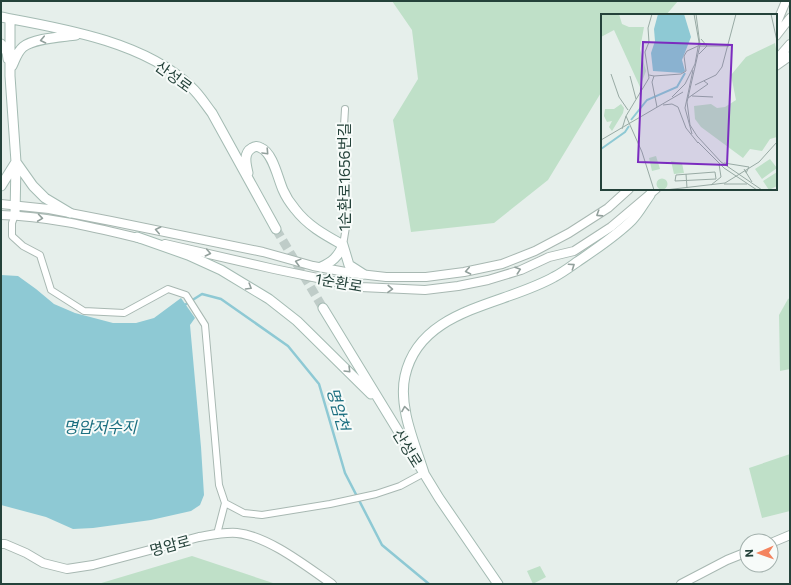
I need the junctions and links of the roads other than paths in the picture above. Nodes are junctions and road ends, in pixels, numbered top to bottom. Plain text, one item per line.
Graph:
1 (786, 1) edge
2 (1, 17) edge
3 (790, 18) edge
4 (10, 19) junction
5 (777, 23) edge
6 (81, 34) junction
7 (777, 35) edge
8 (1, 44) edge
9 (790, 44) edge
10 (790, 56) edge
11 (777, 59) edge
12 (777, 65) edge
13 (10, 76) junction
14 (345, 109) dead end
15 (16, 162) junction
16 (249, 182) junction
17 (1, 186) edge
18 (628, 190) edge
19 (653, 192) edge
20 (1, 204) edge
21 (15, 205) junction
22 (70, 213) junction
23 (1, 215) edge
24 (15, 216) junction
25 (276, 229) tunnel mouth
26 (136, 237) junction
27 (343, 246) junction
28 (321, 267) junction
29 (363, 274) junction
30 (323, 308) tunnel mouth
31 (382, 405) junction
32 (424, 473) junction
33 (225, 503) junction
34 (217, 534) junction
35 (790, 535) edge
36 (779, 540) edge
37 (1, 544) edge
38 (739, 555) edge
39 (332, 584) edge
40 (498, 584) edge
41 (681, 584) edge

1 - 5 street
2 - 4 main road, 산성로
3 - 7 street
4 - 6 main road, 산성로
4 - 13 main road
6 -> 13 main road
6 - 16 main road, 산성로
8 - 13 main road
9 - 11 street
10 - 12 street
13 - 15 main road
14 - 27 street, 1순환로1656번길
15 - 17 main road
15 - 21 main road
15 - 22 main road
16 - 25 main road, 산성로
16 -> 27 main road
18 -> 29 street, 1순환로
26 -> 19 street, 1순환로
32 -> 19 main road
20 - 21 street, 1순환로
21 - 22 street, 1순환로
21 - 24 main road
28 -> 22 street, 1순환로
23 - 24 street, 1순환로
24 -> 26 street, 1순환로
24 - 33 street
26 -> 31 main road
27 - 28 main road
27 - 29 main road
28 - 29 street, 1순환로
30 - 31 main road, 산성로
31 - 32 main road, 산성로
32 - 33 street
32 - 40 main road, 산성로
33 - 34 street
34 - 37 street, 명암로
34 - 39 street, 명암로
35 - 36 street
38 - 41 street

